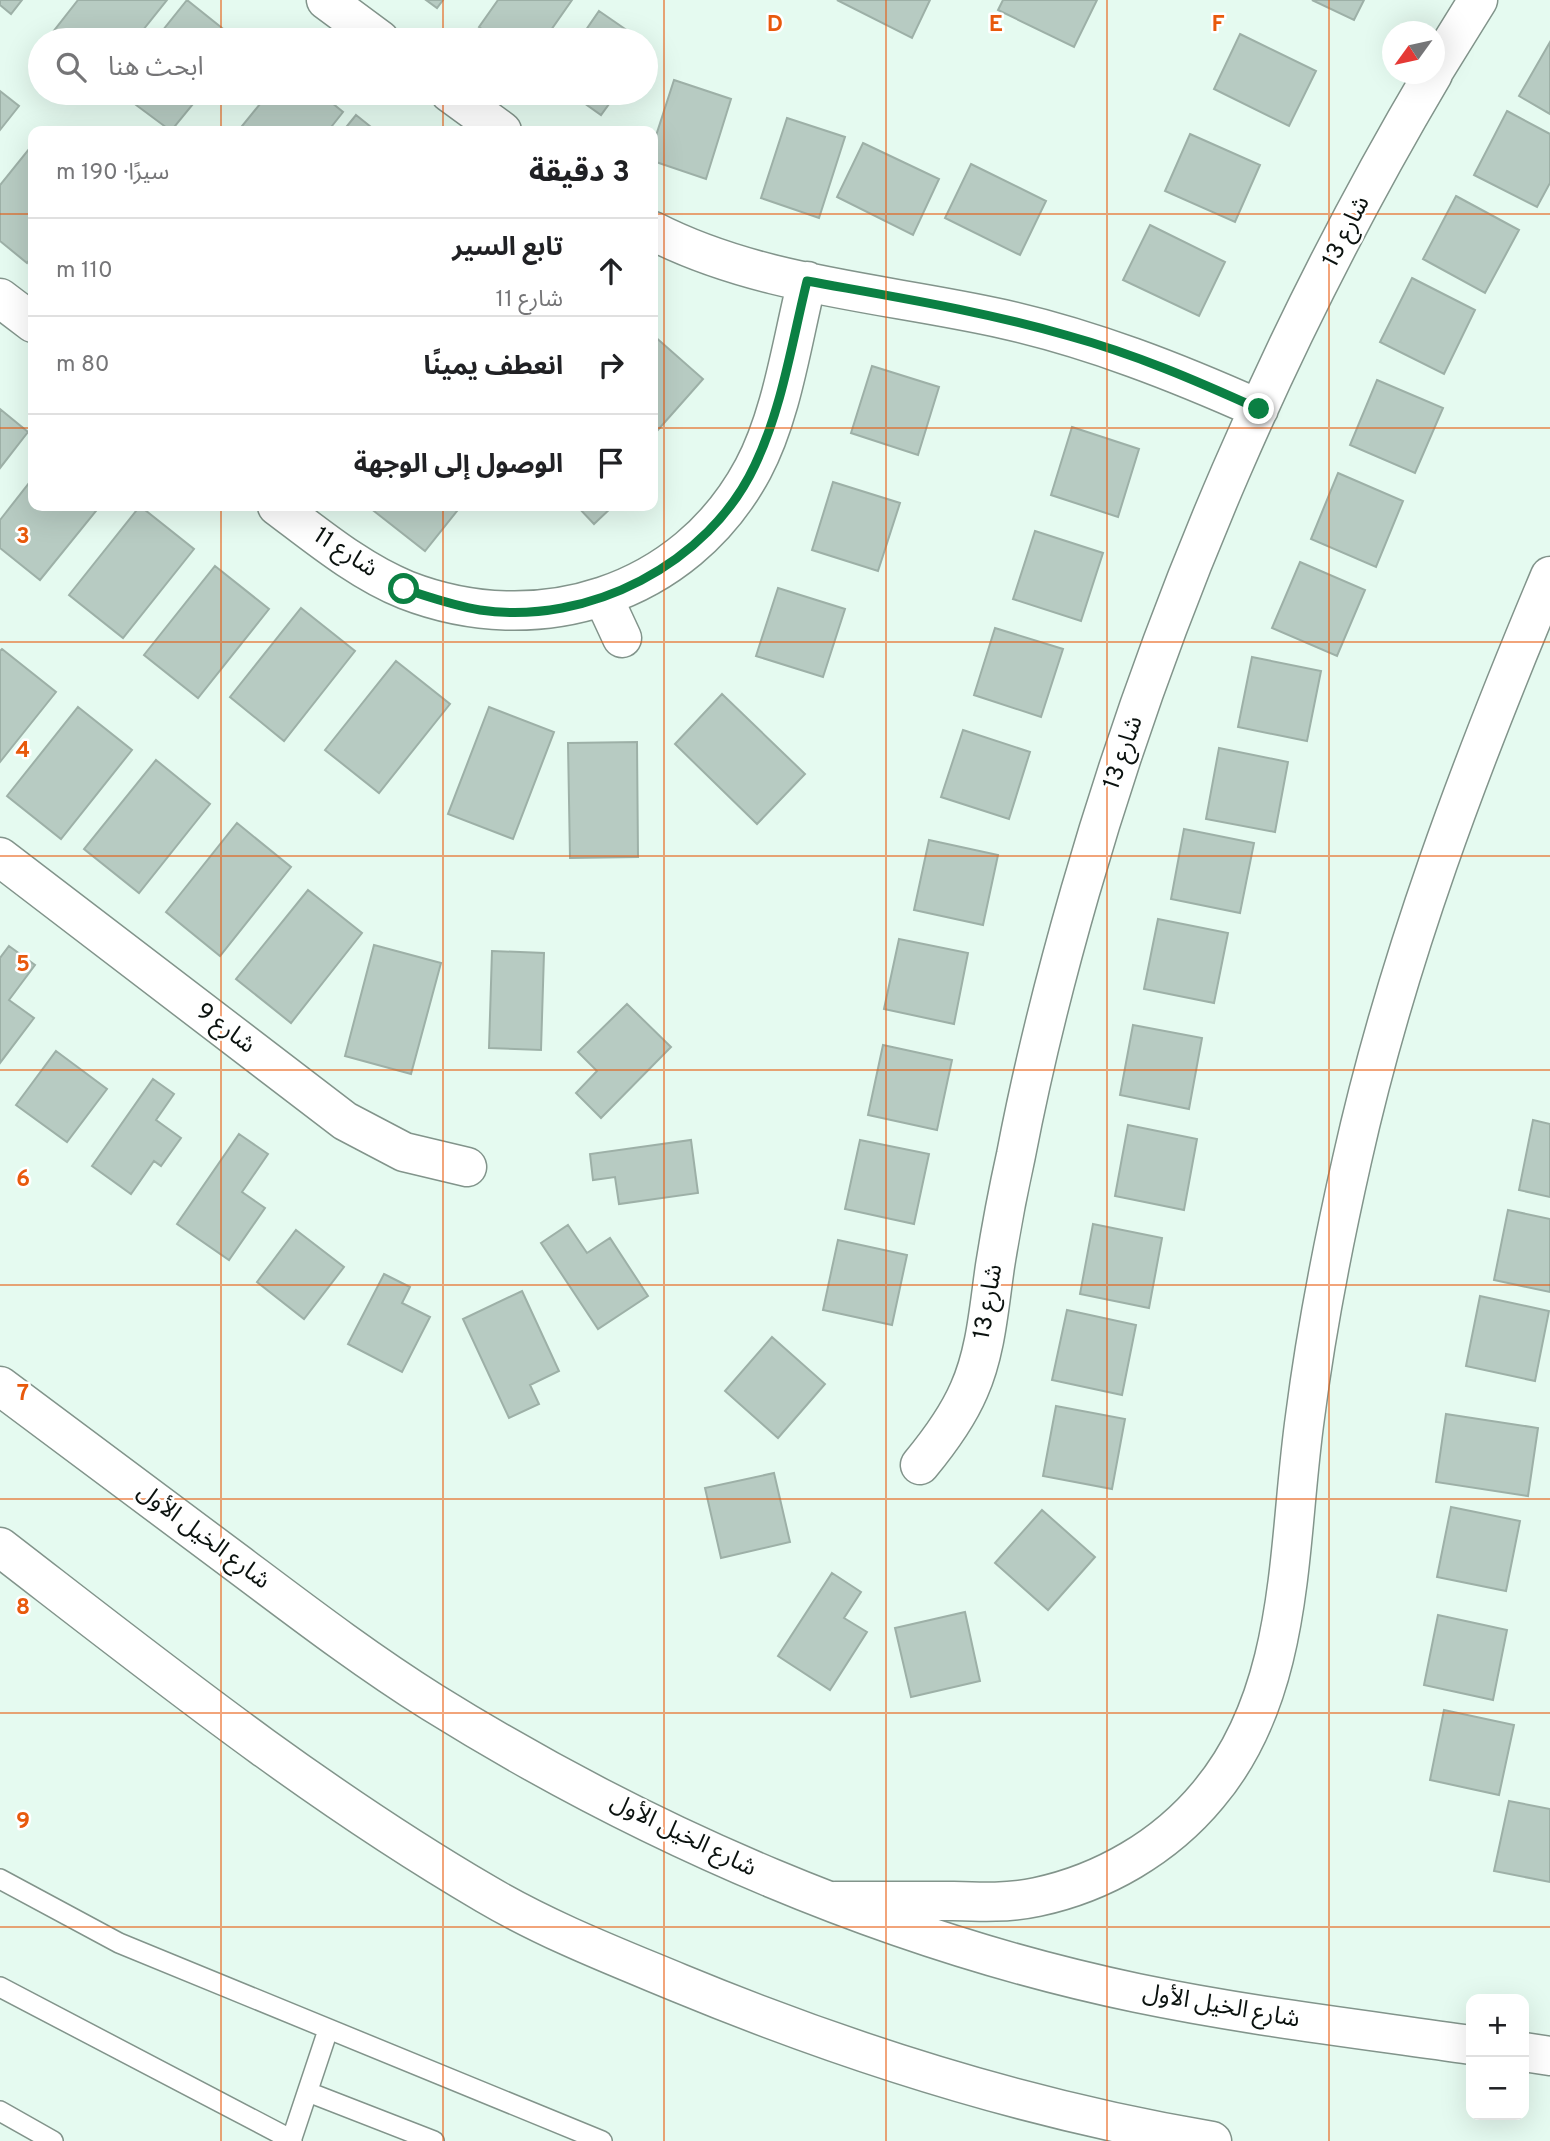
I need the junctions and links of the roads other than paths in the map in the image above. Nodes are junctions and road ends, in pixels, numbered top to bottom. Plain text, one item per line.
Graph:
1 (326, 0) edge
2 (1478, 0) edge
3 (364, 28) edge
4 (1445, 54) edge
5 (1427, 84) edge
6 (466, 105) edge
7 (495, 126) edge
8 (658, 233) edge
9 (807, 281) junction
10 (0, 298) edge
11 (28, 319) edge
12 (1259, 409) junction
13 (284, 511) edge
14 (1550, 576) edge
15 (603, 597) junction
16 (622, 638) dead end
17 (0, 857) edge
18 (467, 1167) dead end
19 (0, 1385) edge
20 (920, 1465) dead end
21 (0, 1547) edge
22 (0, 1879) edge
23 (833, 1901) junction
24 (0, 1987) edge
25 (328, 2030) junction
26 (1466, 2044) edge
27 (1529, 2053) edge
28 (1550, 2056) edge
29 (308, 2092) junction
30 (0, 2111) edge
31 (291, 2140) edge
32 (52, 2141) edge
33 (434, 2141) edge
34 (602, 2141) edge
35 (1212, 2141) edge

1 - 3 street
2 - 4 street, شارع 13
5 - 12 street, شارع 13
6 - 7 street
8 - 9 street
9 - 12 street
9 - 15 street, شارع 11
10 - 11 street
12 - 20 street, شارع 13
13 - 15 street, شارع 11
14 - 23 street
15 - 16 street
17 - 18 street, شارع 9
19 - 23 street, شارع الخيل الأول
21 - 35 street
22 - 25 lane
23 - 26 street, شارع الخيل الأول
24 - 31 lane
25 - 29 lane
25 - 34 lane
27 - 28 street
29 - 31 lane
29 - 33 lane
30 - 32 lane

